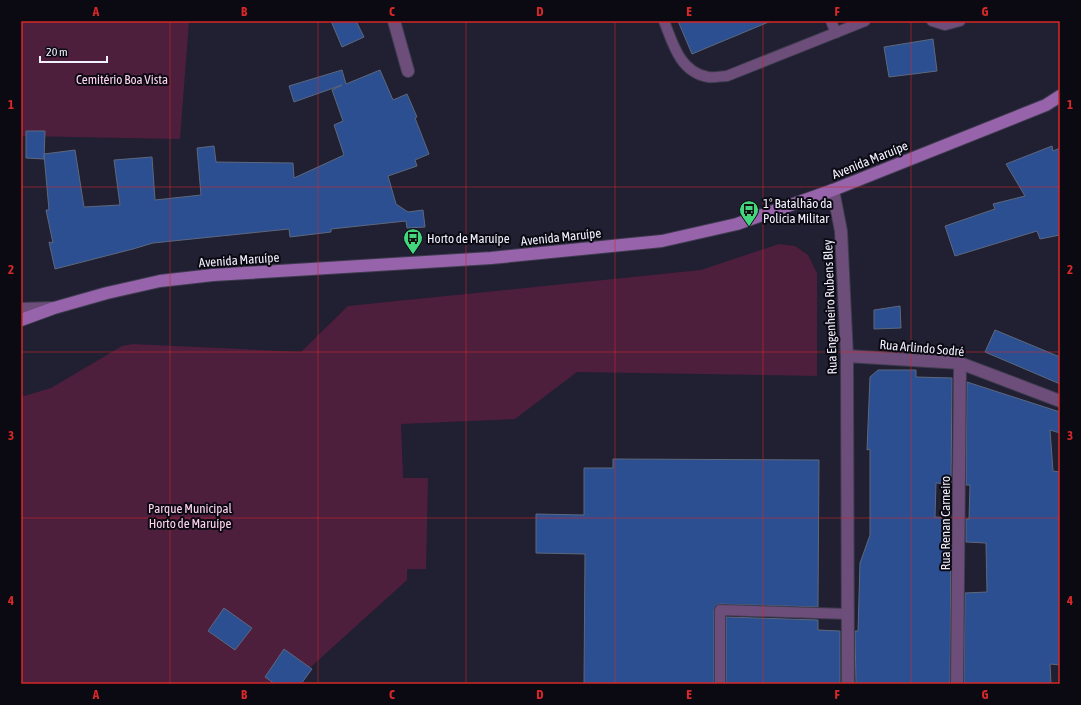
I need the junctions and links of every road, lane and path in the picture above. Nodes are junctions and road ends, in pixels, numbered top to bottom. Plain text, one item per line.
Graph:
1 (394, 21) edge
2 (664, 21) edge
3 (831, 21) edge
4 (865, 21) edge
5 (932, 21) edge
6 (960, 21) edge
7 (836, 33) junction
8 (408, 71) dead end
9 (1060, 96) edge
10 (833, 190) junction
11 (54, 308) junction
12 (21, 309) edge
13 (21, 320) edge
14 (847, 356) junction
15 (960, 363) junction
16 (1060, 401) edge
17 (848, 614) junction
18 (720, 684) edge
19 (848, 684) edge
20 (957, 684) edge

1 - 8 street
2 - 7 lane
3 - 7 lane
4 - 7 lane
5 - 6 lane
9 - 10 main road, Avenida Maruípe
10 - 11 main road, Avenida Maruípe
10 - 14 street, Rua Engenheiro Rubens Bley
11 - 12 street
11 - 13 main road, Avenida Maruípe
14 - 15 street, Rua Arlindo Sodré
14 - 17 street, Rua Engenheiro Rubens Bley
15 - 16 street, Rua Arlindo Sodré
15 - 20 street, Rua Renan Carneiro
17 - 18 lane
17 - 19 street

